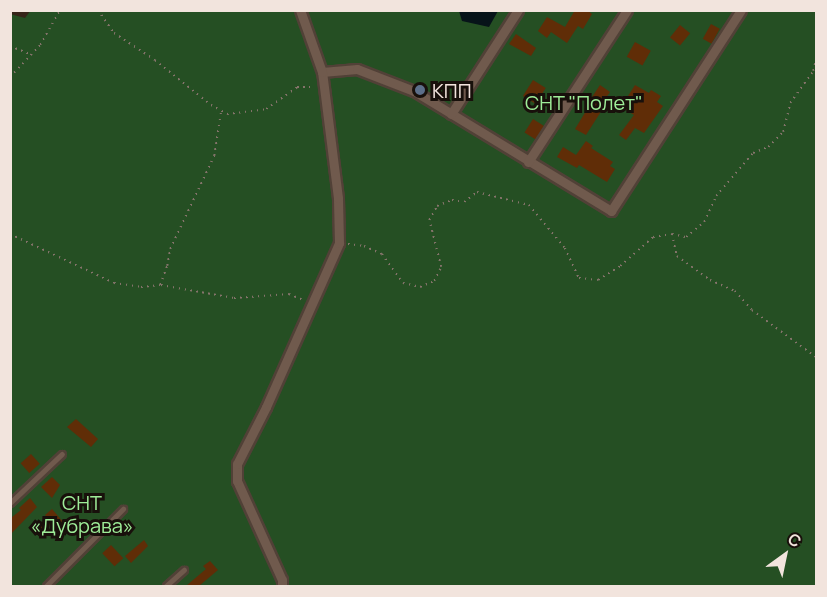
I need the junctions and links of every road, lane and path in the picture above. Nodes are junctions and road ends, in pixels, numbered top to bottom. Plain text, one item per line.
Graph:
1 (60, 10) edge
2 (98, 10) edge
3 (300, 10) edge
4 (518, 10) edge
5 (627, 10) edge
6 (741, 10) edge
7 (10, 46) edge
8 (32, 55) junction
9 (816, 59) edge
10 (322, 72) junction
11 (10, 77) edge
12 (324, 88) junction
13 (221, 111) junction
14 (451, 114) junction
15 (528, 162) junction
16 (10, 234) edge
17 (672, 234) junction
18 (339, 243) junction
19 (160, 285) junction
20 (311, 303) junction
21 (816, 357) edge
22 (62, 454) dead end
23 (10, 504) edge
24 (123, 509) dead end
25 (184, 570) dead end
26 (46, 586) edge
27 (166, 586) edge
28 (282, 586) edge

1 - 8 path
2 - 13 path
3 - 10 street
4 - 14 street
5 - 15 street
6 - 15 street
7 - 8 path
8 - 11 path
9 - 17 path
10 - 12 street
10 - 14 street
12 - 13 path
12 - 18 street
13 - 19 path
14 - 15 street
16 - 19 path
17 - 18 path
17 - 21 path
18 - 20 street
19 - 20 path
20 - 28 street
22 - 23 lane
24 - 26 lane
25 - 27 lane

